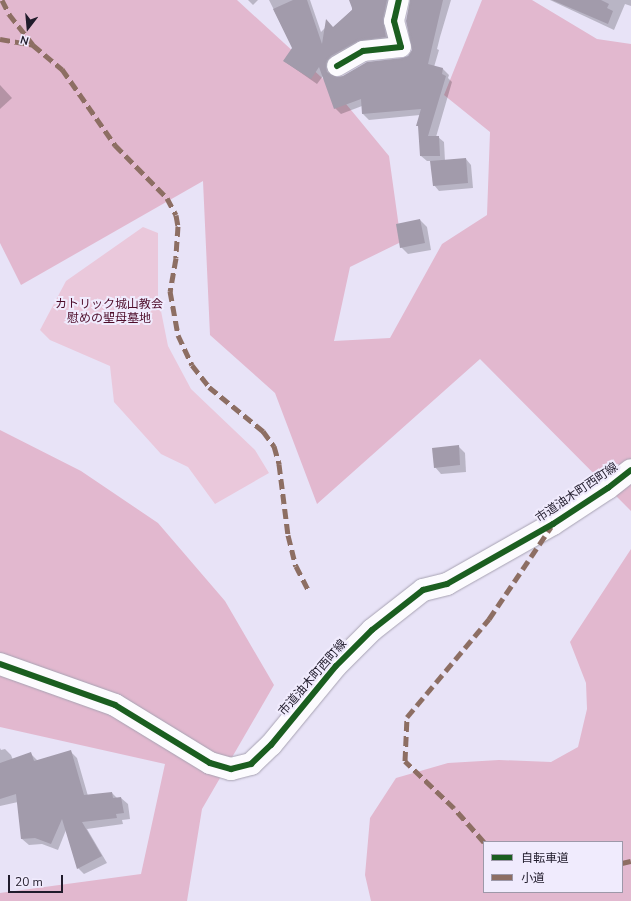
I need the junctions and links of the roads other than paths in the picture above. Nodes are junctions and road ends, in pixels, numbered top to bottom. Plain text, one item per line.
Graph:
1 (399, 0) edge
2 (337, 66) dead end
3 (631, 470) edge
4 (0, 664) edge

1 - 2 street
3 - 4 street, 市道油木町西町線

